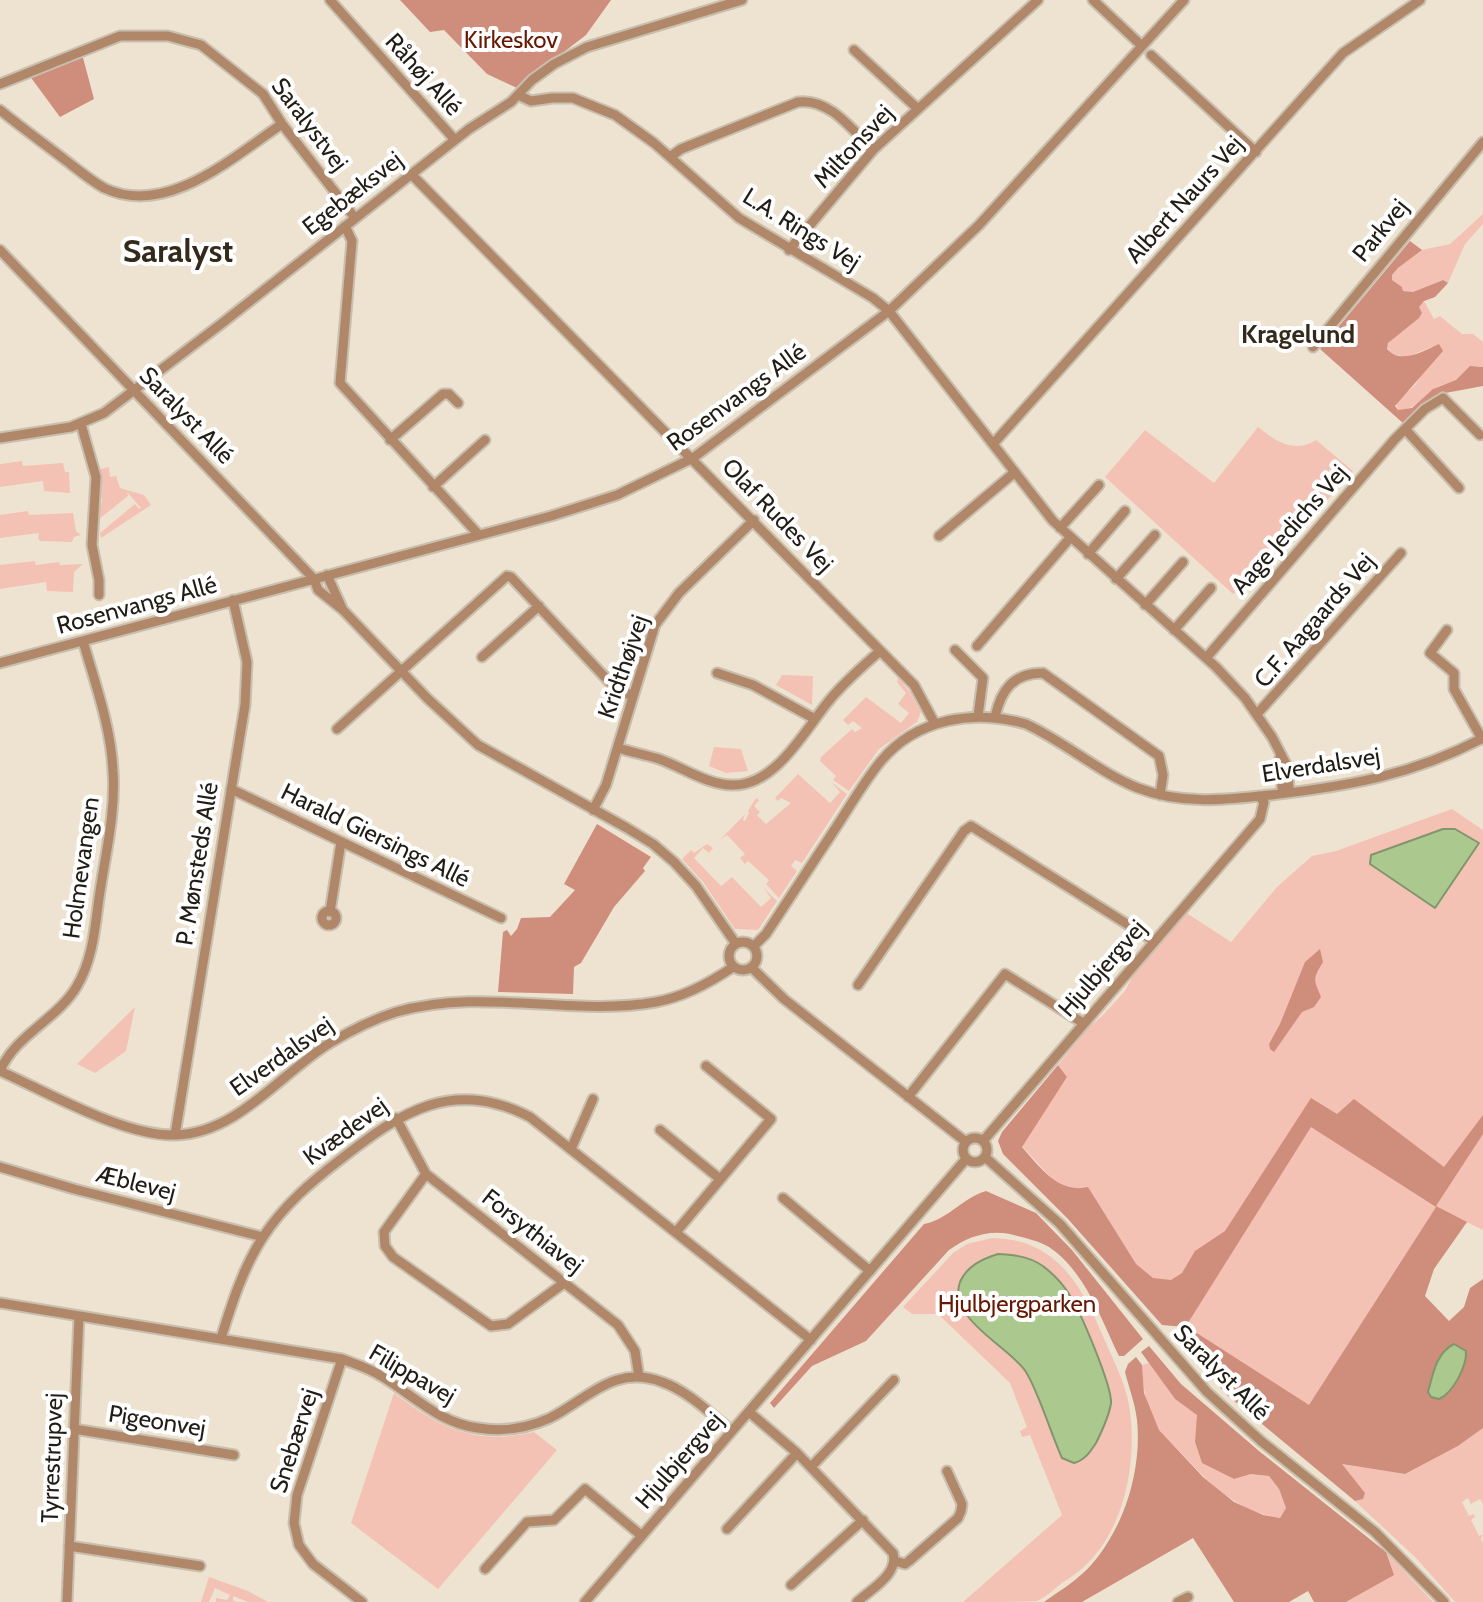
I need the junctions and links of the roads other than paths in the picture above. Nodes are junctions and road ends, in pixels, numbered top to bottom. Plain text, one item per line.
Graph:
1 (330, 0) edge
2 (742, 0) edge
3 (1038, 0) edge
4 (1093, 0) edge
5 (1184, 0) edge
6 (1420, 0) edge
7 (1142, 46) junction
8 (854, 50) dead end
9 (1151, 55) dead end
10 (0, 84) edge
11 (518, 95) junction
12 (918, 109) junction
13 (0, 110) edge
14 (282, 124) junction
15 (455, 140) junction
16 (1483, 142) edge
17 (873, 150) junction
18 (1256, 152) junction
19 (670, 157) junction
20 (411, 174) junction
21 (355, 218) junction
22 (345, 226) junction
23 (0, 250) edge
24 (789, 250) junction
25 (889, 311) junction
26 (1313, 347) dead end
27 (134, 390) junction
28 (458, 403) dead end
29 (81, 424) junction
30 (1405, 429) junction
31 (1480, 435) dead end
32 (0, 438) edge
33 (390, 440) junction
34 (485, 440) dead end
35 (993, 444) junction
36 (693, 458) junction
37 (1015, 472) junction
38 (1099, 485) dead end
39 (433, 487) junction
40 (1459, 488) dead end
41 (1125, 511) dead end
42 (754, 520) junction
43 (1060, 528) junction
44 (478, 534) junction
45 (1155, 535) dead end
46 (939, 536) dead end
47 (1070, 538) junction
48 (1401, 553) dead end
49 (1088, 554) junction
50 (1183, 562) dead end
51 (327, 575) junction
52 (314, 579) junction
53 (1116, 579) junction
54 (1211, 588) dead end
55 (99, 595) dead end
56 (233, 600) junction
57 (1145, 605) junction
58 (539, 606) junction
59 (343, 610) junction
60 (1174, 630) junction
61 (1447, 630) dead end
62 (83, 641) junction
63 (977, 646) dead end
64 (955, 650) dead end
65 (880, 651) junction
66 (482, 657) dead end
67 (1206, 658) junction
68 (0, 663) edge
69 (401, 669) junction
70 (717, 673) dead end
71 (634, 694) junction
72 (1257, 714) junction
73 (978, 716) junction
74 (995, 717) junction
75 (815, 719) junction
76 (935, 724) junction
77 (337, 729) dead end
78 (1482, 738) edge
79 (618, 748) junction
80 (231, 789) junction
81 (1286, 793) junction
82 (1160, 795) junction
83 (1259, 796) junction
84 (593, 810) junction
85 (341, 842) junction
86 (330, 912) dead end
87 (501, 918) dead end
88 (1154, 941) junction
89 (736, 944) junction
90 (754, 946) junction
91 (733, 967) junction
92 (752, 968) junction
93 (858, 985) dead end
94 (1083, 1023) junction
95 (706, 1066) dead end
96 (0, 1071) edge
97 (908, 1097) junction
98 (593, 1099) dead end
99 (396, 1118) junction
100 (660, 1130) dead end
101 (175, 1135) junction
102 (983, 1141) junction
103 (966, 1142) junction
104 (571, 1149) junction
105 (985, 1157) junction
106 (966, 1159) junction
107 (0, 1167) edge
108 (426, 1174) junction
109 (720, 1179) junction
110 (783, 1198) dead end
111 (676, 1232) junction
112 (263, 1237) junction
113 (870, 1271) junction
114 (564, 1283) junction
115 (0, 1303) edge
116 (79, 1316) junction
117 (221, 1338) junction
118 (811, 1340) junction
119 (342, 1359) junction
120 (639, 1377) junction
121 (894, 1380) dead end
122 (749, 1412) junction
123 (74, 1429) junction
124 (732, 1431) junction
125 (797, 1453) junction
126 (234, 1455) dead end
127 (811, 1467) junction
128 (947, 1471) dead end
129 (863, 1520) junction
130 (727, 1529) dead end
131 (642, 1536) junction
132 (69, 1546) junction
133 (895, 1561) junction
134 (200, 1566) dead end
135 (485, 1569) dead end
136 (791, 1585) dead end
137 (67, 1602) edge
138 (362, 1602) edge
139 (585, 1602) edge
140 (857, 1602) edge
141 (1444, 1602) edge

1 - 15 street, Råhøj Allé
2 - 11 street, Egebæksvej
3 - 12 street, Miltonsvej
4 - 7 street
5 - 7 street, Rosenvangs Allé
6 - 18 street, Albert Naurs Vej
7 - 25 street, Rosenvangs Allé
8 - 12 street, Miltonsvej
9 - 18 street
10 - 14 street, Saralystvej
11 - 15 street, Egebæksvej
11 - 19 street, L.A. Rings Vej
12 - 17 street, Miltonsvej
13 - 14 street
14 - 21 street, Saralystvej
15 - 20 street, Egebæksvej
16 - 26 street, Parkvej
17 - 19 street
17 - 24 street, Miltonsvej
18 - 35 street, Albert Naurs Vej
19 - 24 street, L.A. Rings Vej
20 - 21 street, Egebæksvej
20 - 36 street, Olaf Rudes Vej
21 - 22 street, Egebæksvej
22 - 27 street, Egebæksvej
22 - 33 street
23 - 27 street, Saralyst Allé
24 - 25 street, L.A. Rings Vej
25 - 35 street, L.A. Rings Vej
25 - 36 street, Rosenvangs Allé
27 - 29 street, Egebæksvej
27 - 52 street, Saralyst Allé
28 - 33 street
29 - 32 street, Egebæksvej
29 - 55 street
30 - 31 street, Aage Jedichs Vej
30 - 40 street
30 - 67 street, Aage Jedichs Vej
33 - 39 street
34 - 39 street
35 - 37 street, L.A. Rings Vej
36 - 42 street, Olaf Rudes Vej
36 - 44 street, Rosenvangs Allé
37 - 43 street, L.A. Rings Vej
37 - 46 street
38 - 43 street
39 - 44 street
41 - 49 street
42 - 65 street, Olaf Rudes Vej
42 - 71 street, Kridthøjvej
43 - 47 street, L.A. Rings Vej
44 - 51 street, Rosenvangs Allé
45 - 53 street
47 - 49 street, L.A. Rings Vej
47 - 63 street
48 - 72 street, C.F. Aagaards Vej
49 - 53 street, L.A. Rings Vej
50 - 57 street
51 - 52 street, Rosenvangs Allé
51 - 59 street, Saralyst Allé
52 - 56 street, Rosenvangs Allé
52 - 59 street, Saralyst Allé
53 - 57 street, L.A. Rings Vej
54 - 60 street
56 - 62 street, Rosenvangs Allé
56 - 80 street, P. Mønsteds Allé
57 - 60 street, L.A. Rings Vej
58 - 66 street
58 - 69 street
58 - 71 street
59 - 69 street, Saralyst Allé
60 - 67 street, L.A. Rings Vej
61 - 78 street, Elverdalsvej
62 - 68 street, Rosenvangs Allé
62 - 96 street, Holmevangen
64 - 73 street
65 - 75 street
65 - 76 street, Olaf Rudes Vej
67 - 72 street, L.A. Rings Vej
69 - 77 street
69 - 84 street, Saralyst Allé
70 - 75 street
71 - 79 street, Kridthøjvej
72 - 81 street, L.A. Rings Vej
73 - 74 street, Elverdalsvej
73 - 76 street, Elverdalsvej
74 - 82 street, Elverdalsvej
74 - 82 street
75 - 79 street
76 - 90 street, Elverdalsvej
78 - 81 street, Elverdalsvej
79 - 84 street, Kridthøjvej
80 - 85 street, Harald Giersings Allé
80 - 101 street, P. Mønsteds Allé
81 - 83 street, Elverdalsvej
82 - 83 street, Elverdalsvej
83 - 88 street, Hjulbjergvej
84 - 89 street, Saralyst Allé
85 - 86 street
85 - 87 street, Harald Giersings Allé
88 - 93 street
88 - 94 street, Hjulbjergvej
89 - 90 street
89 - 91 street
90 - 92 street
91 - 92 street
91 - 101 street, Elverdalsvej
92 - 97 street
94 - 97 street
94 - 102 street, Hjulbjergvej
95 - 109 street
96 - 101 street, Elverdalsvej
97 - 103 street
98 - 104 street
99 - 104 street, Kvædevej
99 - 108 street, Forsythiavej
99 - 112 street, Kvædevej
100 - 109 street
102 - 103 street
102 - 105 street
103 - 106 street
104 - 111 street, Kvædevej
105 - 106 street
105 - 141 street, Saralyst Allé
106 - 113 street, Hjulbjergvej
107 - 112 street, Æblevej
108 - 114 street, Forsythiavej
108 - 114 street
109 - 111 street
110 - 113 street
111 - 118 street, Kvædevej
112 - 117 street, Kvædevej
113 - 118 street, Hjulbjergvej
114 - 120 street, Forsythiavej
115 - 116 street, Filippavej
116 - 117 street, Filippavej
116 - 123 street, Tyrrestrupvej
117 - 119 street, Filippavej
118 - 122 street, Hjulbjergvej
119 - 120 street, Filippavej
119 - 138 street, Snebærvej
120 - 124 street
121 - 127 street
122 - 124 street, Hjulbjergvej
122 - 125 street, Hjulbjergvej
123 - 126 street, Pigeonvej
123 - 132 street, Tyrrestrupvej
124 - 131 street, Hjulbjergvej
125 - 127 street, Hjulbjergvej
125 - 130 street
127 - 129 street, Hjulbjergvej
128 - 133 street
129 - 133 street, Hjulbjergvej
129 - 136 street
131 - 135 street, Hjulbjergvej
131 - 139 street, Hjulbjergvej
132 - 134 street
132 - 137 street, Tyrrestrupvej
133 - 140 street

